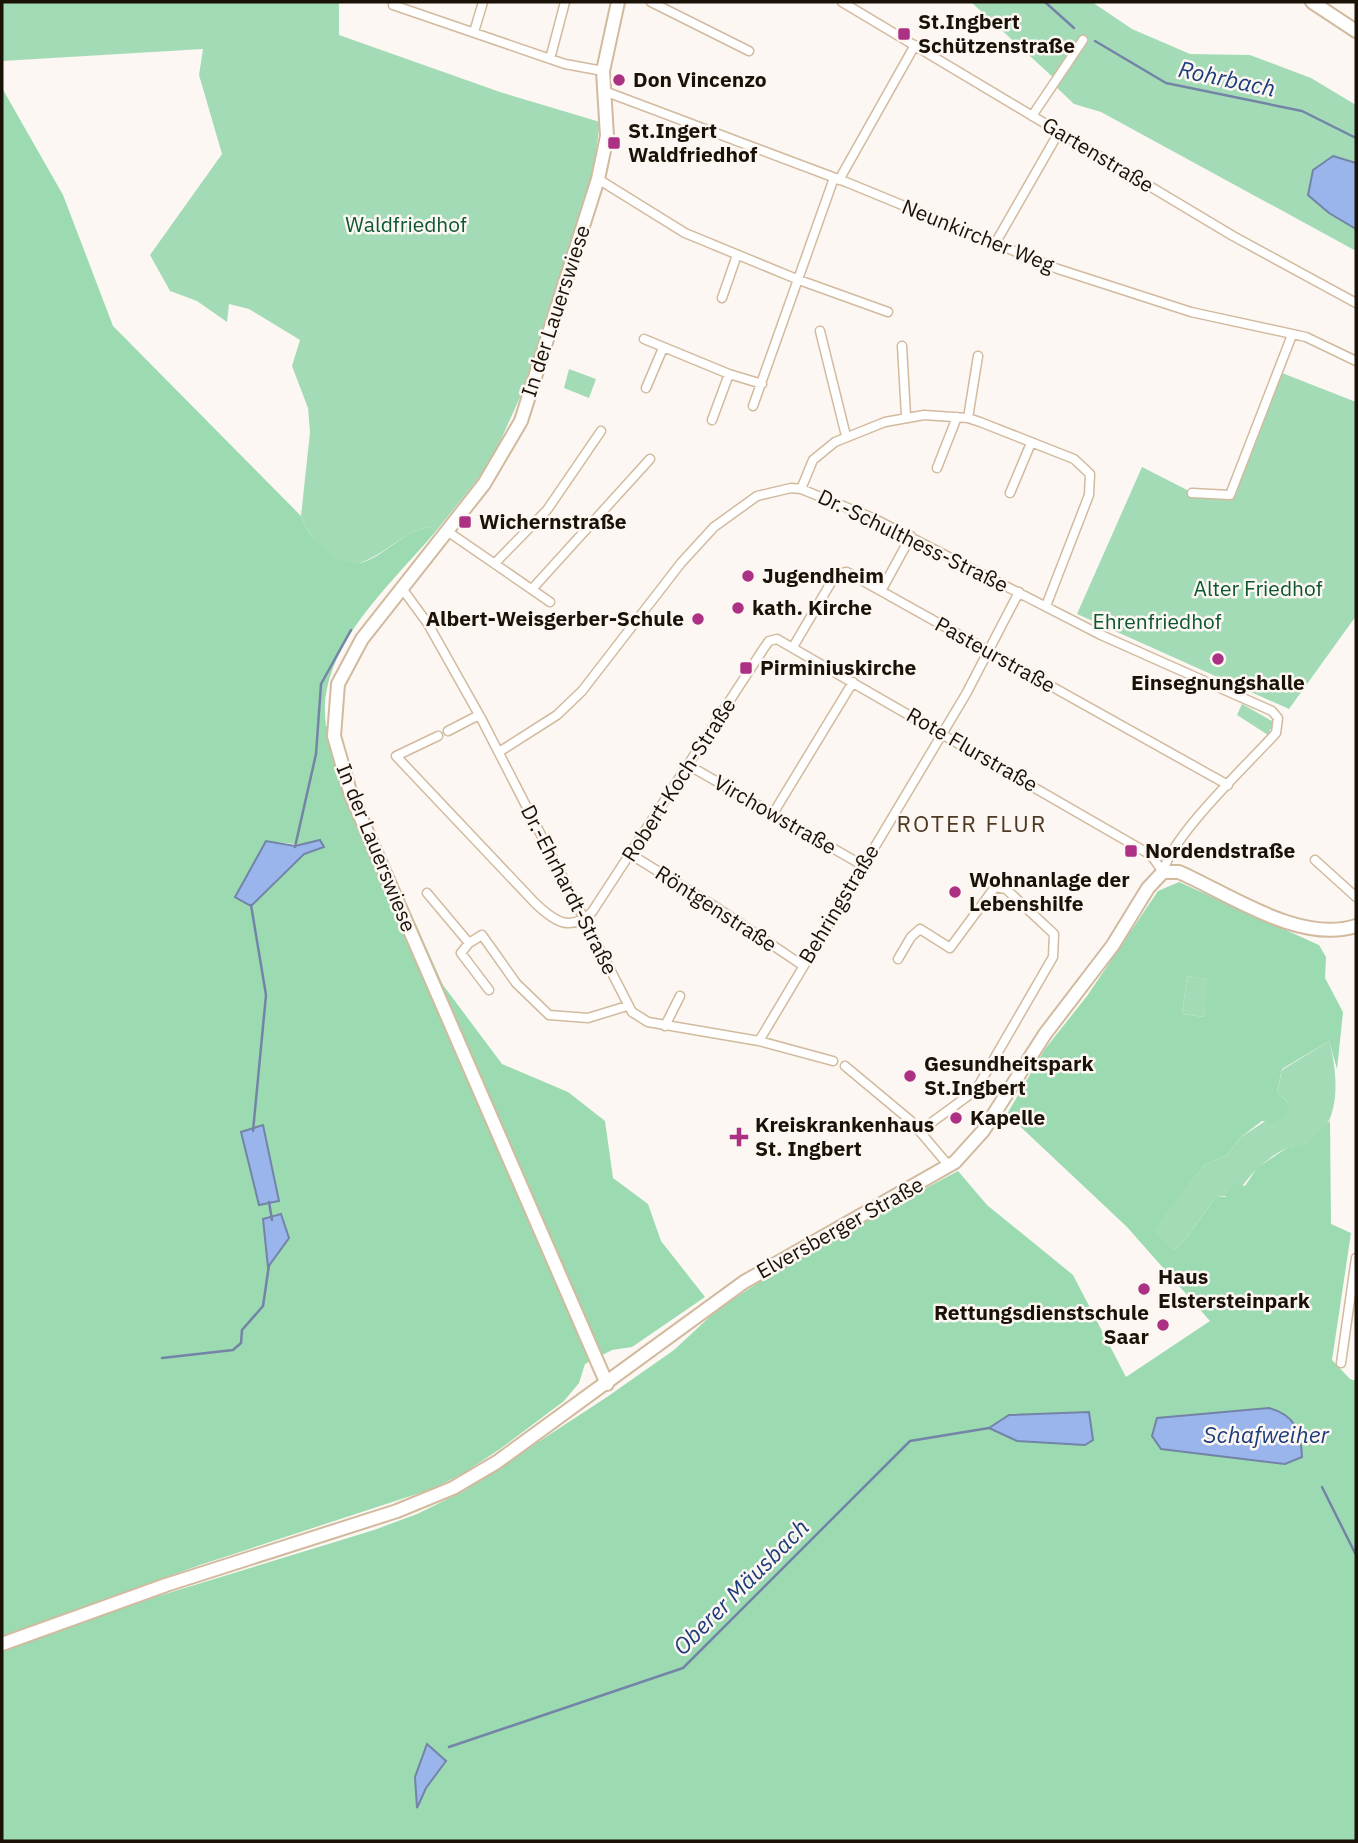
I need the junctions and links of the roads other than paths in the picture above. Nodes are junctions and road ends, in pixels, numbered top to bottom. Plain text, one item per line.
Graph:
1 (394, 2) edge
2 (483, 2) edge
3 (565, 2) edge
4 (618, 2) edge
5 (651, 2) edge
6 (842, 2) edge
7 (1312, 2) edge
8 (1356, 31) edge
9 (474, 32) junction
10 (1083, 40) dead end
11 (915, 45) junction
12 (749, 51) dead end
13 (550, 59) junction
14 (603, 71) junction
15 (604, 91) junction
16 (1032, 116) junction
17 (1059, 132) junction
18 (598, 179) junction
19 (836, 179) junction
20 (996, 243) junction
21 (737, 254) junction
22 (799, 280) junction
23 (722, 298) dead end
24 (1356, 303) edge
25 (888, 312) dead end
26 (820, 331) dead end
27 (1292, 335) junction
28 (644, 340) dead end
29 (902, 346) dead end
30 (663, 348) junction
31 (978, 356) dead end
32 (1356, 361) edge
33 (729, 374) junction
34 (762, 384) junction
35 (646, 388) dead end
36 (753, 406) dead end
37 (906, 416) junction
38 (957, 417) junction
39 (968, 418) junction
40 (712, 420) dead end
41 (601, 431) dead end
42 (846, 436) junction
43 (1031, 443) junction
44 (650, 459) dead end
45 (937, 468) dead end
46 (802, 489) junction
47 (1010, 493) dead end
48 (1192, 493) dead end
49 (447, 531) junction
50 (911, 536) junction
51 (496, 562) junction
52 (401, 587) junction
53 (533, 588) junction
54 (881, 591) junction
55 (1019, 592) junction
56 (550, 601) dead end
57 (1046, 606) junction
58 (773, 640) joint
59 (793, 647) junction
60 (989, 653) junction
61 (853, 682) junction
62 (480, 715) junction
63 (448, 731) dead end
64 (942, 732) junction
65 (438, 736) dead end
66 (499, 752) junction
67 (688, 765) junction
68 (1228, 785) junction
69 (774, 812) junction
70 (630, 854) junction
71 (1315, 860) dead end
72 (862, 865) junction
73 (1163, 872) junction
74 (427, 893) dead end
75 (1356, 897) edge
76 (584, 919) junction
77 (1356, 926) edge
78 (469, 943) junction
79 (898, 958) dead end
80 (802, 965) junction
81 (489, 990) dead end
82 (680, 996) dead end
83 (627, 1006) junction
84 (665, 1026) junction
85 (759, 1041) junction
86 (833, 1062) dead end
87 (845, 1066) dead end
88 (920, 1131) junction
89 (949, 1166) junction
90 (1356, 1258) edge
91 (1341, 1363) dead end
92 (607, 1384) junction
93 (2, 1644) edge

1 - 9 street
2 - 9 street
3 - 13 street
4 - 14 main road, In der Lauerswiese
5 - 12 street
6 - 11 street, Gartenstraße
7 - 8 main road
9 - 13 street
10 - 16 street
11 - 16 street, Gartenstraße
11 - 19 street
13 - 14 street
14 - 15 main road, In der Lauerswiese
15 - 18 main road, In der Lauerswiese
15 - 19 street, Neunkircher Weg
16 - 17 street, Gartenstraße
17 - 20 street
17 - 24 street, Gartenstraße
18 - 21 street
18 - 49 main road, In der Lauerswiese
19 - 20 street, Neunkircher Weg
19 - 22 street
20 - 27 street, Neunkircher Weg
21 - 22 street
21 - 23 street
22 - 25 street
22 - 34 street
26 - 42 street
27 - 32 street, Neunkircher Weg
27 - 48 street
28 - 30 street
29 - 37 street
30 - 33 street
30 - 35 street
31 - 39 street
33 - 34 street
33 - 40 street
34 - 36 street
37 - 38 street
37 - 42 street
38 - 39 street
38 - 45 street
39 - 43 street
41 - 51 street
42 - 46 street
43 - 47 street
43 - 57 street
44 - 53 street
46 - 50 street, Dr.-Schulthess-Straße
46 - 66 street, Dr.-Schulthess-Straße
49 - 51 street
49 - 52 main road, In der Lauerswiese
50 - 54 street
50 - 55 street, Dr.-Schulthess-Straße
51 - 53 street
52 - 62 street, Dr.-Ehrhardt-Straße
52 - 92 main road, In der Lauerswiese
53 - 56 street
54 - 59 street, Pasteurstraße
54 - 60 street, Pasteurstraße
55 - 57 street, Dr.-Schulthess-Straße
55 - 60 street, Behringstraße
57 - 68 street, Dr.-Schulthess-Straße
58 - 59 street, Rote Flurstraße
58 - 67 street, Robert-Koch-Straße
59 - 61 street, Rote Flurstraße
60 - 64 street, Behringstraße
60 - 68 street, Pasteurstraße
61 - 64 street, Rote Flurstraße
61 - 69 street
62 - 63 street
62 - 66 street, Dr.-Ehrhardt-Straße
64 - 72 street, Behringstraße
64 - 73 street, Rote Flurstraße
65 - 76 street
66 - 76 street, Dr.-Ehrhardt-Straße
67 - 69 street, Virchowstraße
67 - 70 street, Robert-Koch-Straße
68 - 73 street
69 - 72 street, Virchowstraße
70 - 76 street, Robert-Koch-Straße
70 - 80 street, Röntgenstraße
71 - 75 street
72 - 80 street, Behringstraße
73 - 77 main road
73 - 89 main road, Elversberger Straße
74 - 78 street
76 - 83 street, Dr.-Ehrhardt-Straße
78 - 81 street
78 - 83 street
79 - 88 street
80 - 85 street, Behringstraße
82 - 84 street
83 - 84 street
84 - 85 street
85 - 86 street
87 - 88 street
88 - 89 street
89 - 92 main road, Elversberger Straße
90 - 91 street
92 - 93 main road, Elversberger Straße

